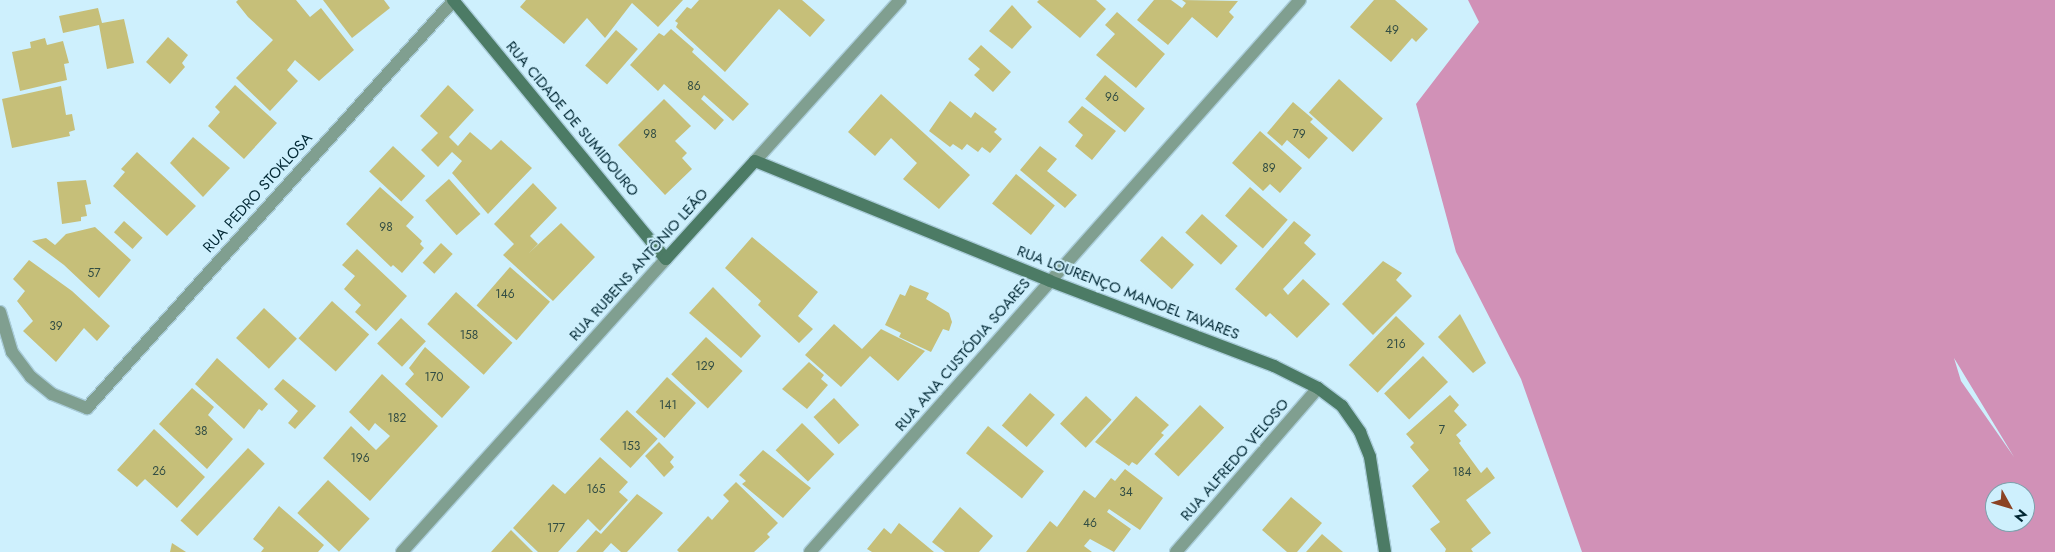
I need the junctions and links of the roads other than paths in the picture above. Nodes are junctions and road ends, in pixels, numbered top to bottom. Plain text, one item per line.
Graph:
1 (453, 0) edge
2 (900, 0) edge
3 (1300, 0) edge
4 (755, 161) junction
5 (666, 259) junction
6 (1050, 281) junction
7 (0, 312) edge
8 (1318, 388) junction
9 (402, 552) edge
10 (810, 552) edge
11 (1176, 552) edge
12 (1384, 552) edge

1 - 5 street, RUA CIDADE DE SUMIDOURO
1 - 7 street, RUA PEDRO STOKLOSA
2 - 4 street, RUA RUBENS ANTÔNIO LEÃO
3 - 6 street, RUA ANA CUSTÓDIA SOARES
4 - 5 street, RUA RUBENS ANTÔNIO LEÃO
4 - 6 street, RUA LOURENÇO MANOEL TAVARES
5 - 9 street, RUA RUBENS ANTÔNIO LEÃO
6 - 8 street, RUA LOURENÇO MANOEL TAVARES
6 - 10 street, RUA ANA CUSTÓDIA SOARES
8 - 11 street, RUA ALFREDO VELOSO
8 - 12 street, RUA LOURENÇO MANOEL TAVARES

